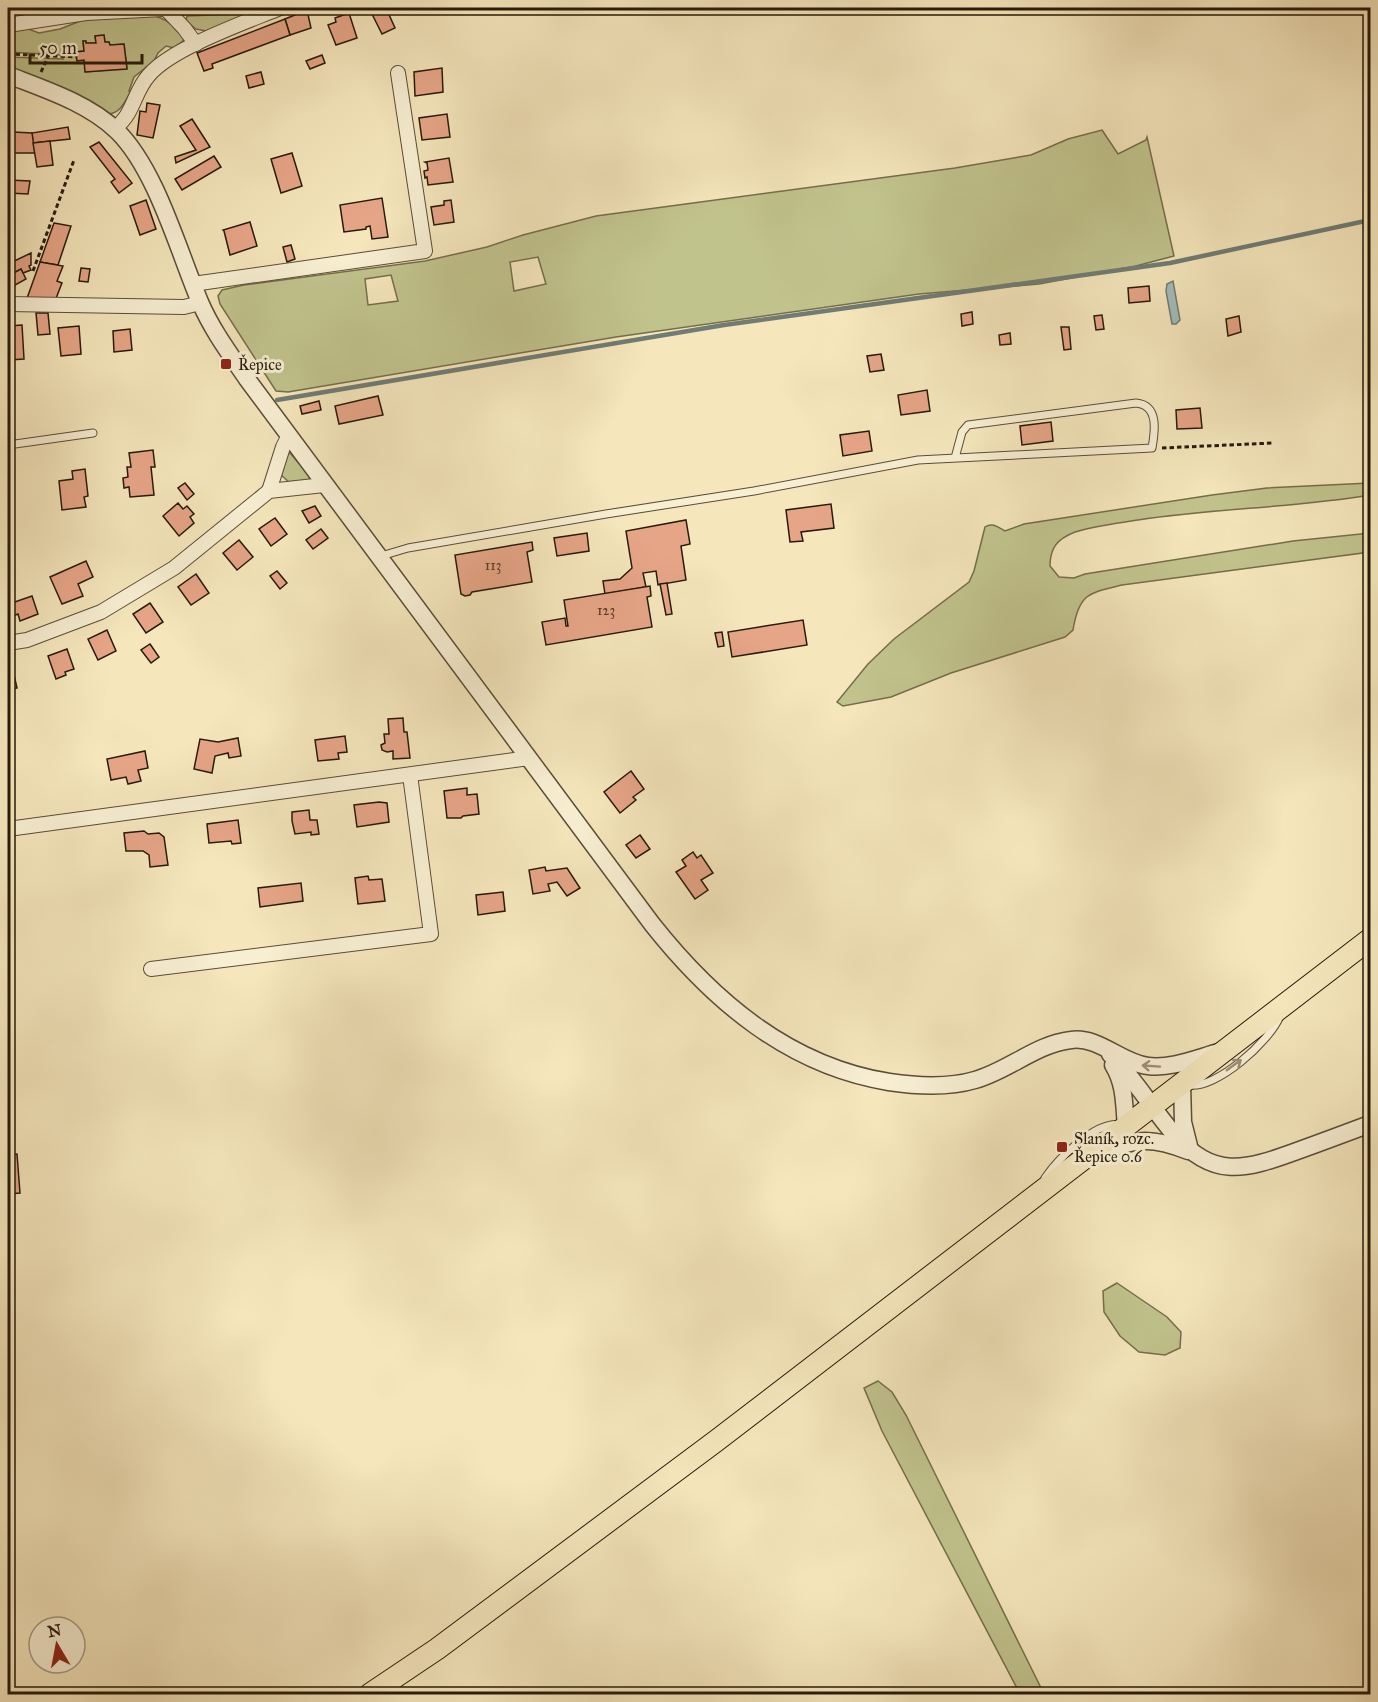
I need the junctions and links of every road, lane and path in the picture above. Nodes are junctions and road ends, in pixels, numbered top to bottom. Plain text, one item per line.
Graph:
1 (165, 8) edge
2 (182, 8) edge
3 (280, 8) edge
4 (8, 25) edge
5 (196, 44) junction
6 (8, 54) edge
7 (48, 56) junction
8 (77, 57) dead end
9 (398, 73) dead end
10 (8, 75) edge
11 (42, 76) dead end
12 (115, 129) junction
13 (74, 160) dead end
14 (33, 271) dead end
15 (193, 284) junction
16 (200, 303) junction
17 (8, 304) edge
18 (93, 433) dead end
19 (288, 437) junction
20 (1273, 443) dead end
21 (8, 445) edge
22 (1152, 448) junction
23 (955, 458) junction
24 (324, 484) junction
25 (269, 490) junction
26 (379, 557) junction
27 (8, 643) edge
28 (529, 758) junction
29 (410, 775) junction
30 (8, 829) edge
31 (1371, 939) edge
32 (151, 969) dead end
33 (1285, 1005) junction
34 (1101, 1047) junction
35 (1228, 1049) junction
36 (1182, 1084) junction
37 (1152, 1106) junction
38 (1371, 1124) edge
39 (1126, 1127) junction
40 (1192, 1153) junction
41 (1086, 1158) junction
42 (1026, 1203) junction
43 (370, 1695) edge

1 - 2 street
1 - 4 street
1 - 5 street
3 - 5 street
5 - 12 street
6 - 7 path
7 - 8 path
7 - 11 path
9 - 15 street
10 - 12 street
12 - 15 street
13 - 14 path
15 - 16 street
16 - 17 street
16 - 19 street
18 - 21 lane
19 - 24 street
19 - 25 street
20 - 22 path
22 - 23 lane
22 - 23 lane
23 - 26 lane
24 - 25 street
24 - 26 street
25 - 27 street
26 - 28 street
28 - 29 street
28 - 34 street
29 - 30 street
29 - 32 street
31 - 33 main road
33 - 35 main road
36 -> 33 lane
35 -> 34 street
34 - 37 street
34 - 39 street
35 - 36 main road
36 - 37 main road
36 - 40 street
37 - 39 main road
37 - 40 street
38 - 40 street
39 - 41 main road
39 - 42 lane
40 - 41 street
41 - 42 main road
42 - 43 main road

